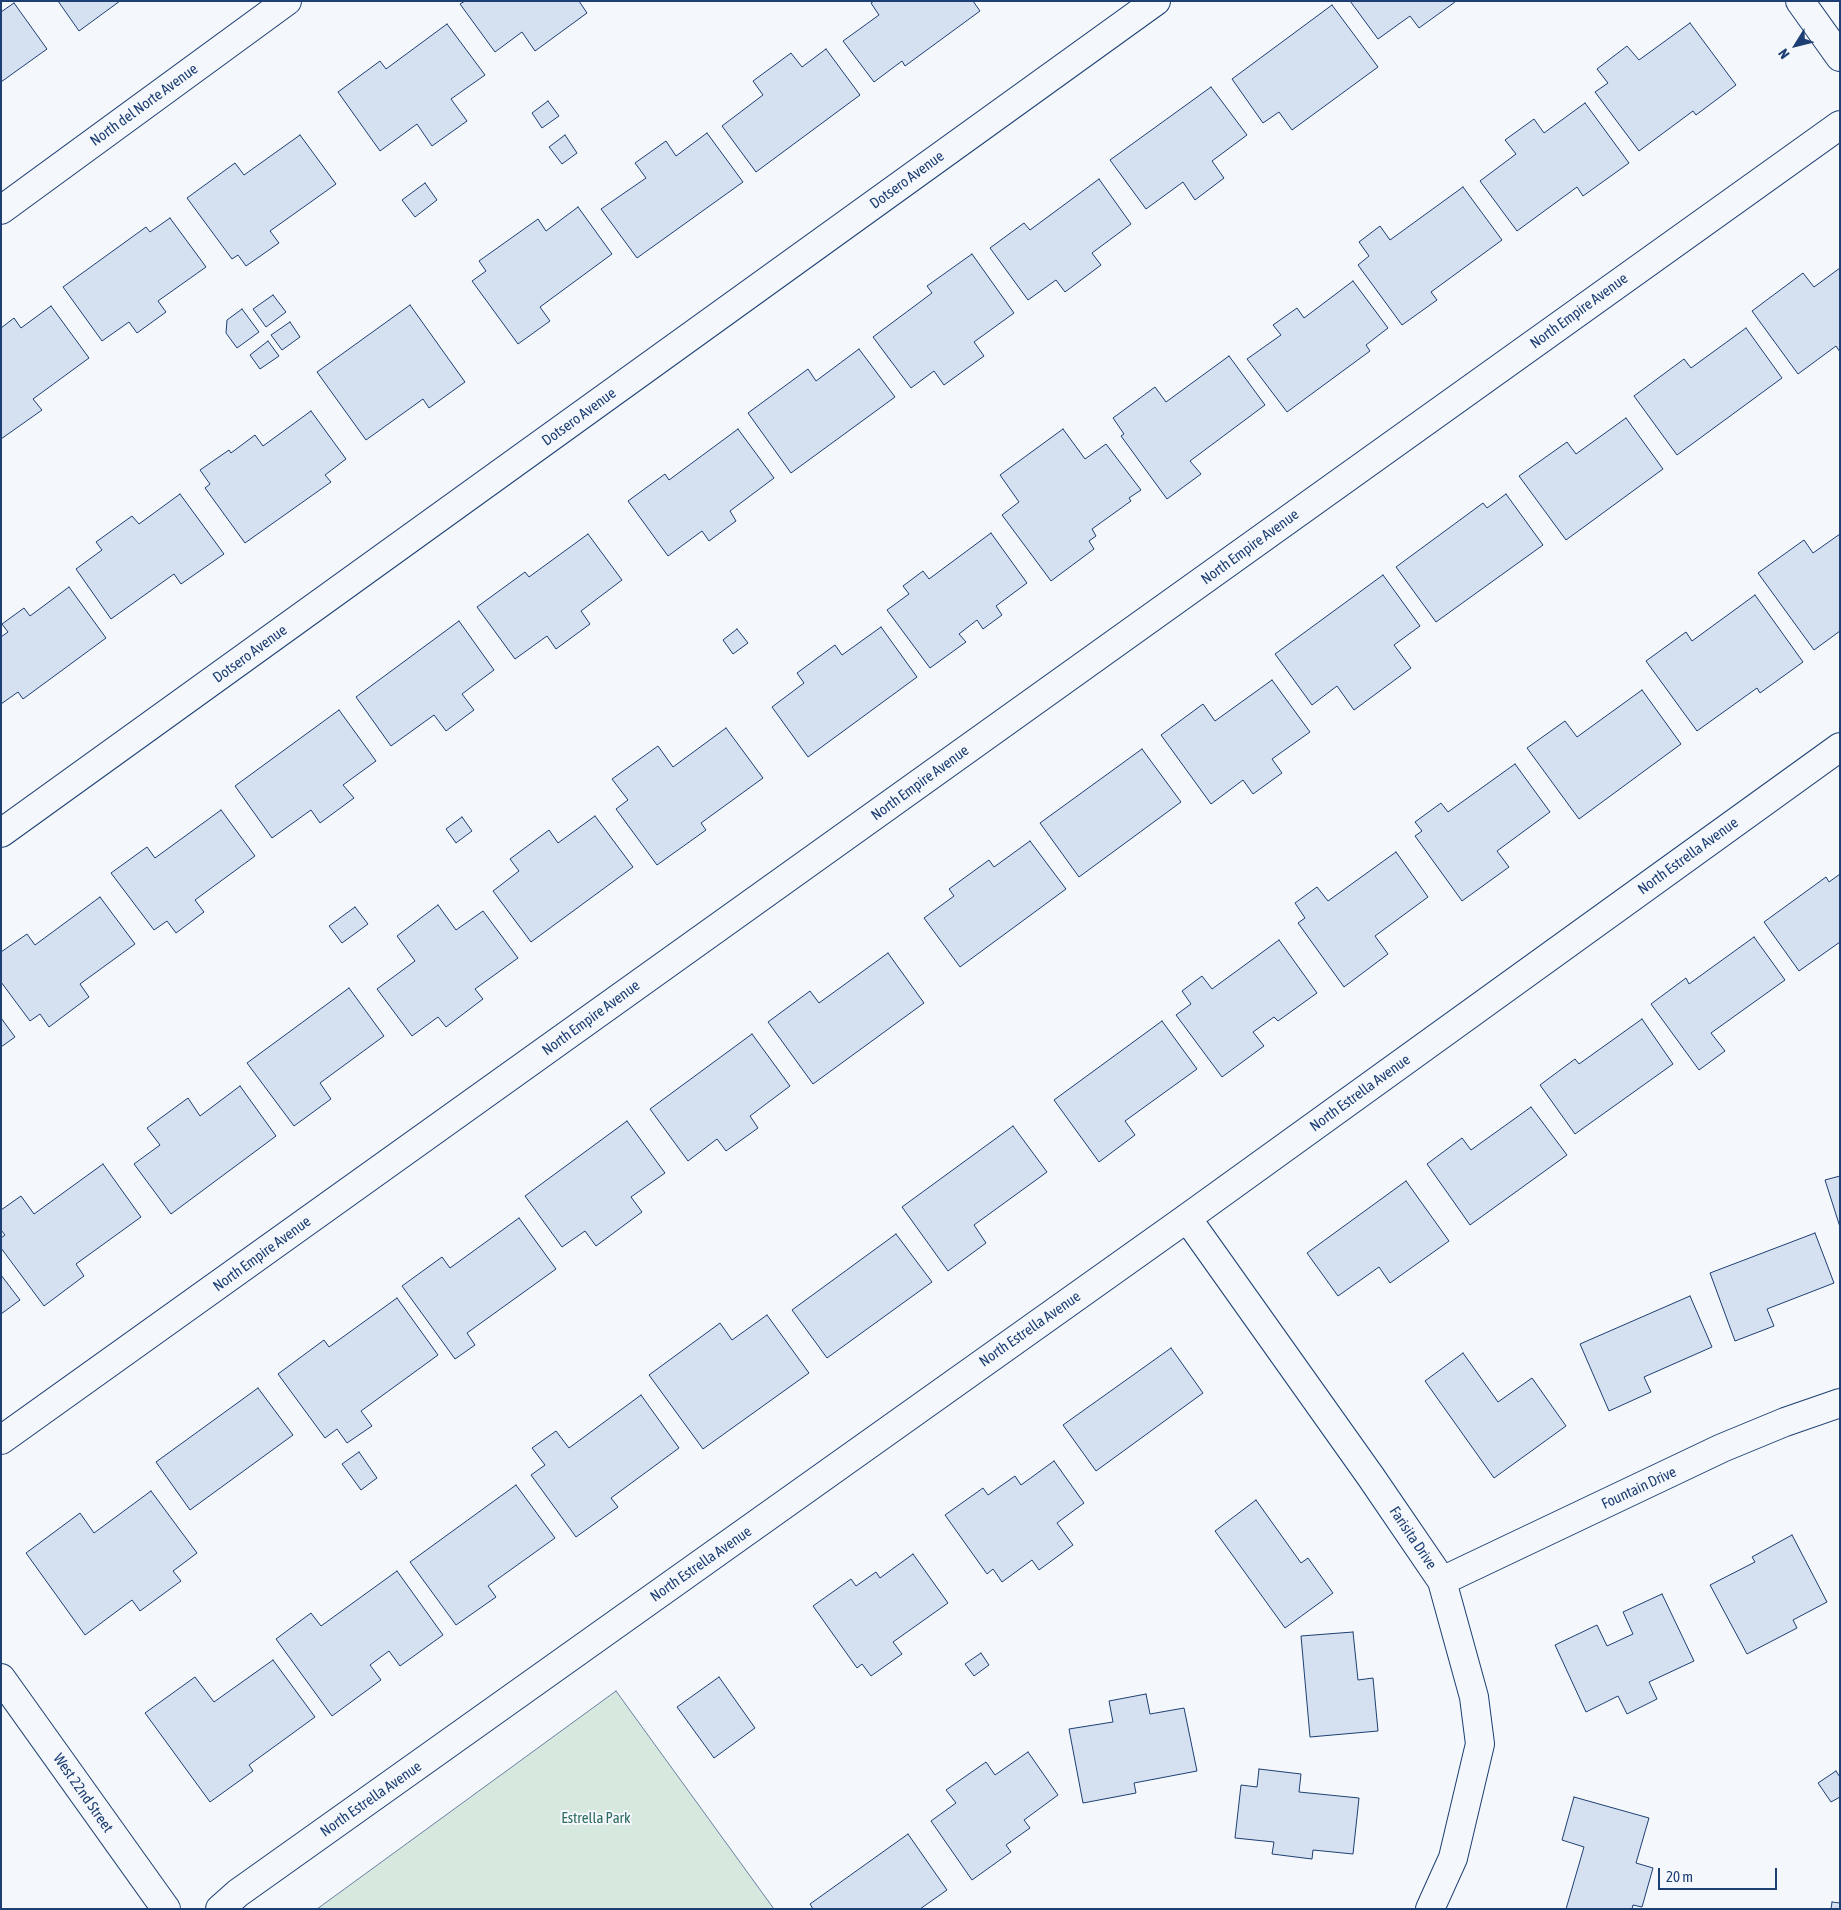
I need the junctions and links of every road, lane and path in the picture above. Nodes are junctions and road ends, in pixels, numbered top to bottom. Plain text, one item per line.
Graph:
1 (287, 1) edge
2 (1156, 1) edge
3 (1800, 1) edge
4 (1840, 57) edge
5 (1840, 125) edge
6 (1, 210) edge
7 (1840, 748) edge
8 (1, 833) edge
9 (1187, 1218) junction
10 (1840, 1403) edge
11 (1, 1440) edge
12 (1442, 1581) junction
13 (1, 1678) edge
14 (166, 1909) edge
15 (220, 1909) edge
16 (1430, 1909) edge

1 - 6 street, North del Norte Avenue
2 - 8 street, Dotsero Avenue
3 - 4 street
5 - 11 street, North Empire Avenue
7 - 9 street, North Estrella Avenue
9 - 12 street, Farisita Drive
9 - 15 street, North Estrella Avenue
10 - 12 street, Fountain Drive
12 - 16 street, Farisita Drive
13 - 14 street, West 22nd Street

